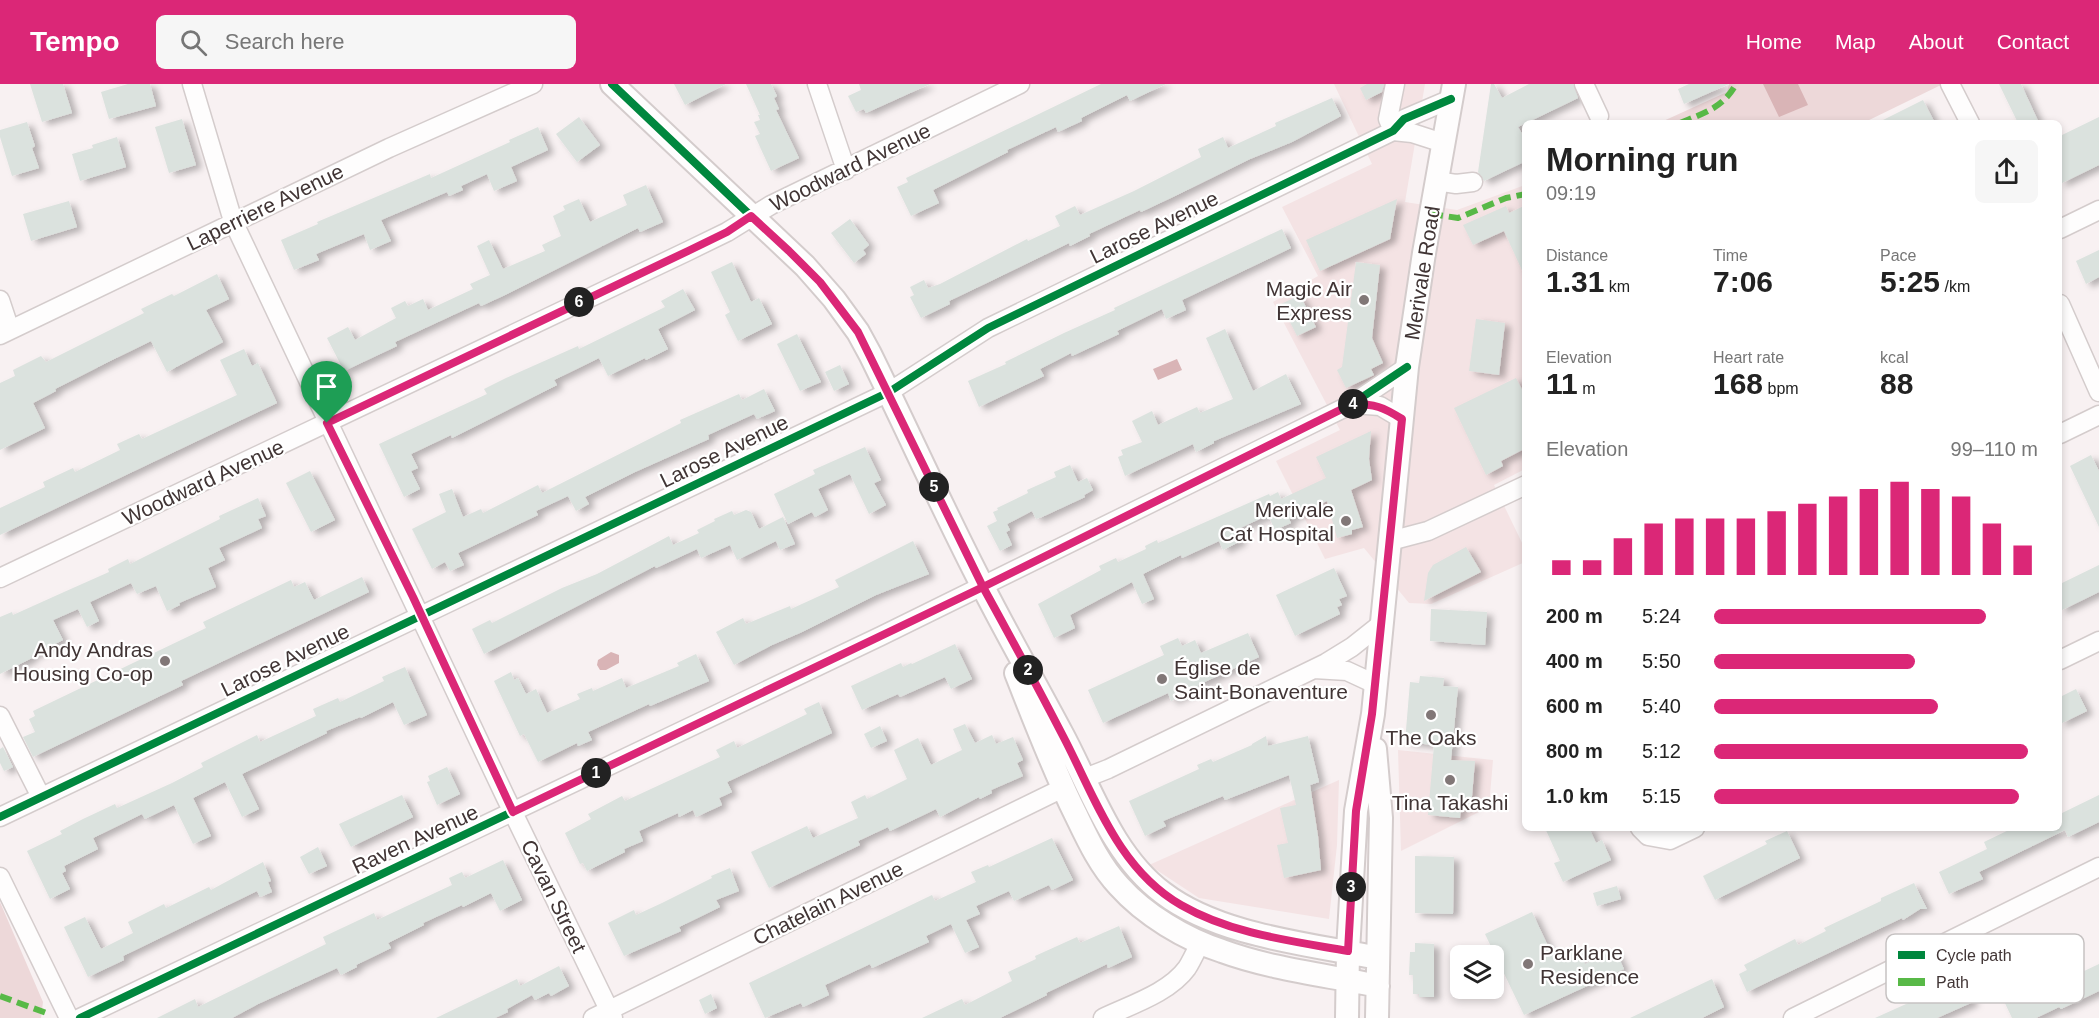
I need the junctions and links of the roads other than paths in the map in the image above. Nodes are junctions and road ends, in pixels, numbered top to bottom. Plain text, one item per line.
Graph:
1 (192, 84) edge
2 (533, 84) edge
3 (612, 84) edge
4 (817, 84) edge
5 (1020, 84) edge
6 (1395, 84) edge
7 (1584, 84) edge
8 (1950, 84) edge
9 (1453, 92) edge
10 (1599, 116) dead end
11 (1969, 120) edge
12 (1394, 131) junction
13 (1443, 143) junction
14 (846, 170) junction
15 (1436, 181) junction
16 (1473, 182) dead end
17 (2099, 210) edge
18 (751, 216) junction
19 (233, 221) junction
20 (2062, 228) edge
21 (0, 300) edge
22 (2062, 309) edge
23 (5, 332) edge
24 (1407, 367) junction
25 (889, 392) junction
26 (2099, 392) edge
27 (1352, 404) junction
28 (2099, 416) edge
29 (1402, 419) junction
30 (327, 423) junction
31 (2062, 433) edge
32 (1522, 487) edge
33 (1390, 541) junction
34 (0, 578) edge
35 (983, 587) junction
36 (420, 615) junction
37 (1382, 624) junction
38 (2098, 645) edge
39 (2062, 659) edge
40 (1312, 669) junction
41 (1375, 684) junction
42 (1372, 714) junction
43 (0, 716) edge
44 (1085, 778) junction
45 (1063, 788) junction
46 (41, 797) junction
47 (513, 812) junction
48 (0, 817) edge
49 (1643, 831) edge
50 (1688, 831) edge
51 (2099, 867) edge
52 (0, 877) edge
53 (1963, 934) edge
54 (1200, 943) junction
55 (1348, 951) junction
56 (1378, 958) junction
57 (1886, 972) edge
58 (1348, 979) junction
59 (1378, 986) junction
60 (605, 1016) edge
61 (69, 1018) edge
62 (80, 1018) edge
63 (1103, 1018) edge
64 (1347, 1018) edge
65 (1377, 1018) edge
66 (1793, 1018) edge

1 - 19 street, Cavan Street
2 - 19 street, Laperriere Avenue
3 - 18 main road
4 - 14 street
5 - 14 street, Woodward Avenue
6 - 12 street
7 - 10 street
8 - 11 street
9 - 12 street, Larose Avenue
9 - 13 main road, Merivale Road
12 - 13 street
12 - 25 street, Larose Avenue
13 - 15 main road, Merivale Road
14 - 18 street, Woodward Avenue
15 - 16 street
15 - 24 main road, Merivale Road
17 - 20 street
18 - 25 main road
18 - 30 street, Woodward Avenue
19 - 23 street, Laperriere Avenue
19 - 30 street, Cavan Street
21 - 23 street
22 - 26 street
24 - 27 street, Raven Avenue
24 - 29 main road, Merivale Road
25 - 35 main road
25 - 36 street, Larose Avenue
27 - 29 street
27 - 35 street, Raven Avenue
28 - 31 street
29 - 33 main road, Merivale Road
30 - 34 street, Woodward Avenue
30 - 36 street, Cavan Street
32 - 33 street
33 - 37 main road, Merivale Road
35 - 44 main road
35 - 45 main road
35 - 47 street, Raven Avenue
36 - 46 street, Larose Avenue
36 - 47 street, Cavan Street
37 - 40 street
37 - 41 main road, Merivale Road
38 - 39 street
40 - 41 street
40 - 44 street
41 - 42 main road, Merivale Road
42 - 55 main road, Merivale Road
42 - 56 main road, Merivale Road
43 - 46 street
44 - 55 main road
45 - 54 main road
45 - 60 street, Chatelain Avenue
46 - 48 street, Larose Avenue
47 - 60 street, Cavan Street
47 - 62 street, Raven Avenue
49 - 50 street
51 - 53 street
52 - 61 street
54 - 58 main road
54 - 63 street
55 - 56 main road
55 - 58 main road, Merivale Road
56 - 59 main road, Merivale Road
57 - 66 street
58 - 59 main road
58 - 64 main road, Merivale Road
59 - 65 main road, Merivale Road

